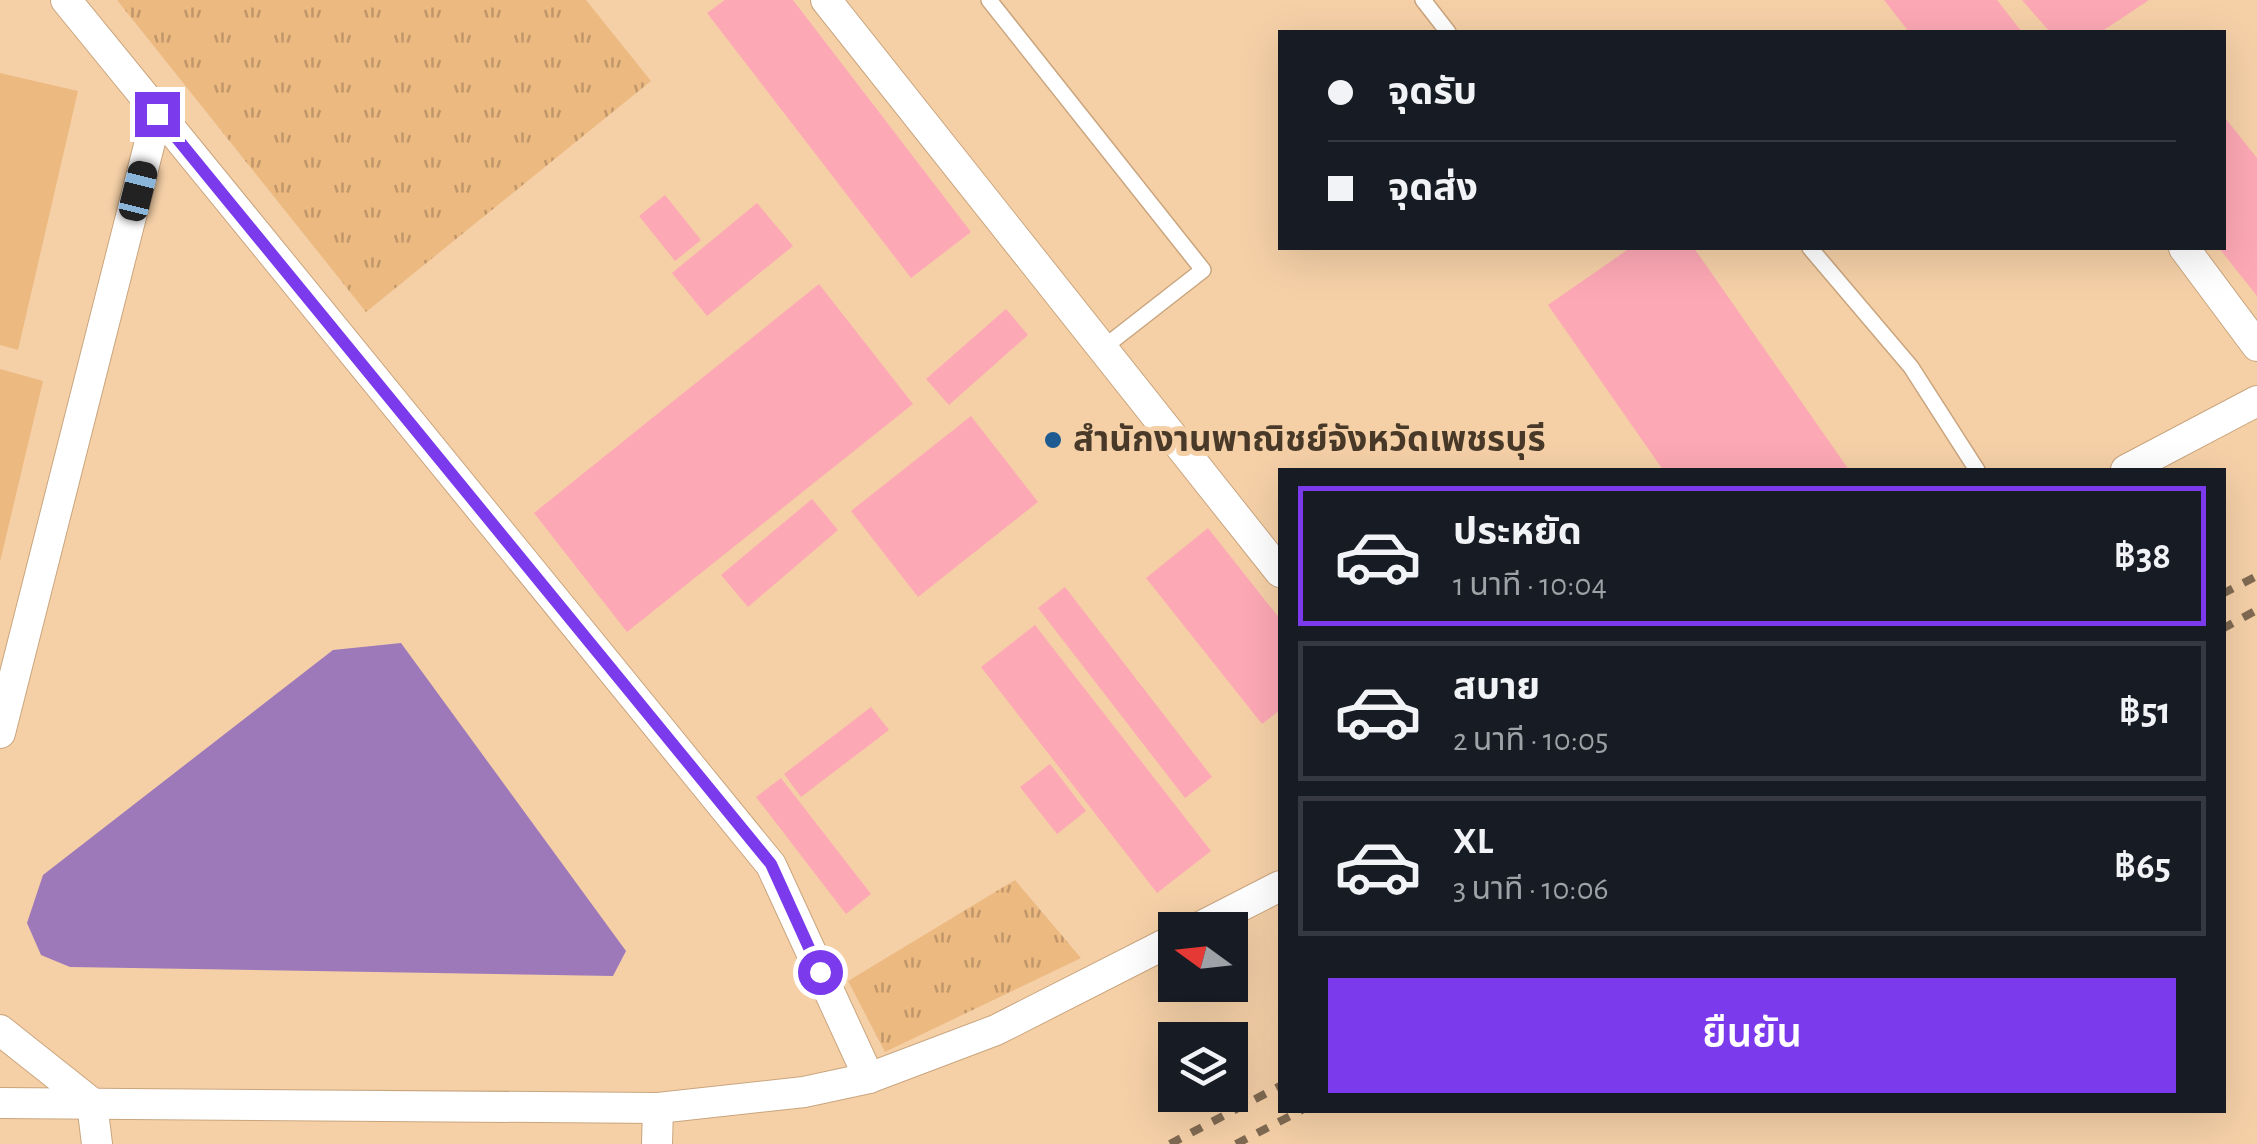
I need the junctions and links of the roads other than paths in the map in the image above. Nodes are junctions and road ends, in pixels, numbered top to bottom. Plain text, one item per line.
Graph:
1 (66, 0) edge
2 (826, 0) edge
3 (988, 0) edge
4 (1423, 0) edge
5 (1446, 30) edge
6 (157, 114) junction
7 (1812, 250) edge
8 (2185, 250) edge
9 (2257, 346) edge
10 (1103, 348) junction
11 (2257, 401) edge
12 (1976, 468) edge
13 (2130, 468) edge
14 (1278, 569) edge
15 (0, 733) edge
16 (1278, 887) edge
17 (1229, 912) edge
18 (1158, 949) edge
19 (0, 1030) edge
20 (869, 1078) junction
21 (92, 1102) junction
22 (0, 1103) edge
23 (658, 1108) junction
24 (97, 1144) edge
25 (658, 1144) edge

1 - 6 street
2 - 10 street
3 - 10 lane
4 - 5 lane
6 - 15 street
6 - 20 street
7 - 12 lane
8 - 9 street
10 - 14 street
11 - 13 street
16 - 17 street
18 - 20 street
19 - 21 street
20 - 23 street
21 - 22 street
21 - 23 street
21 - 24 street
23 - 25 street

